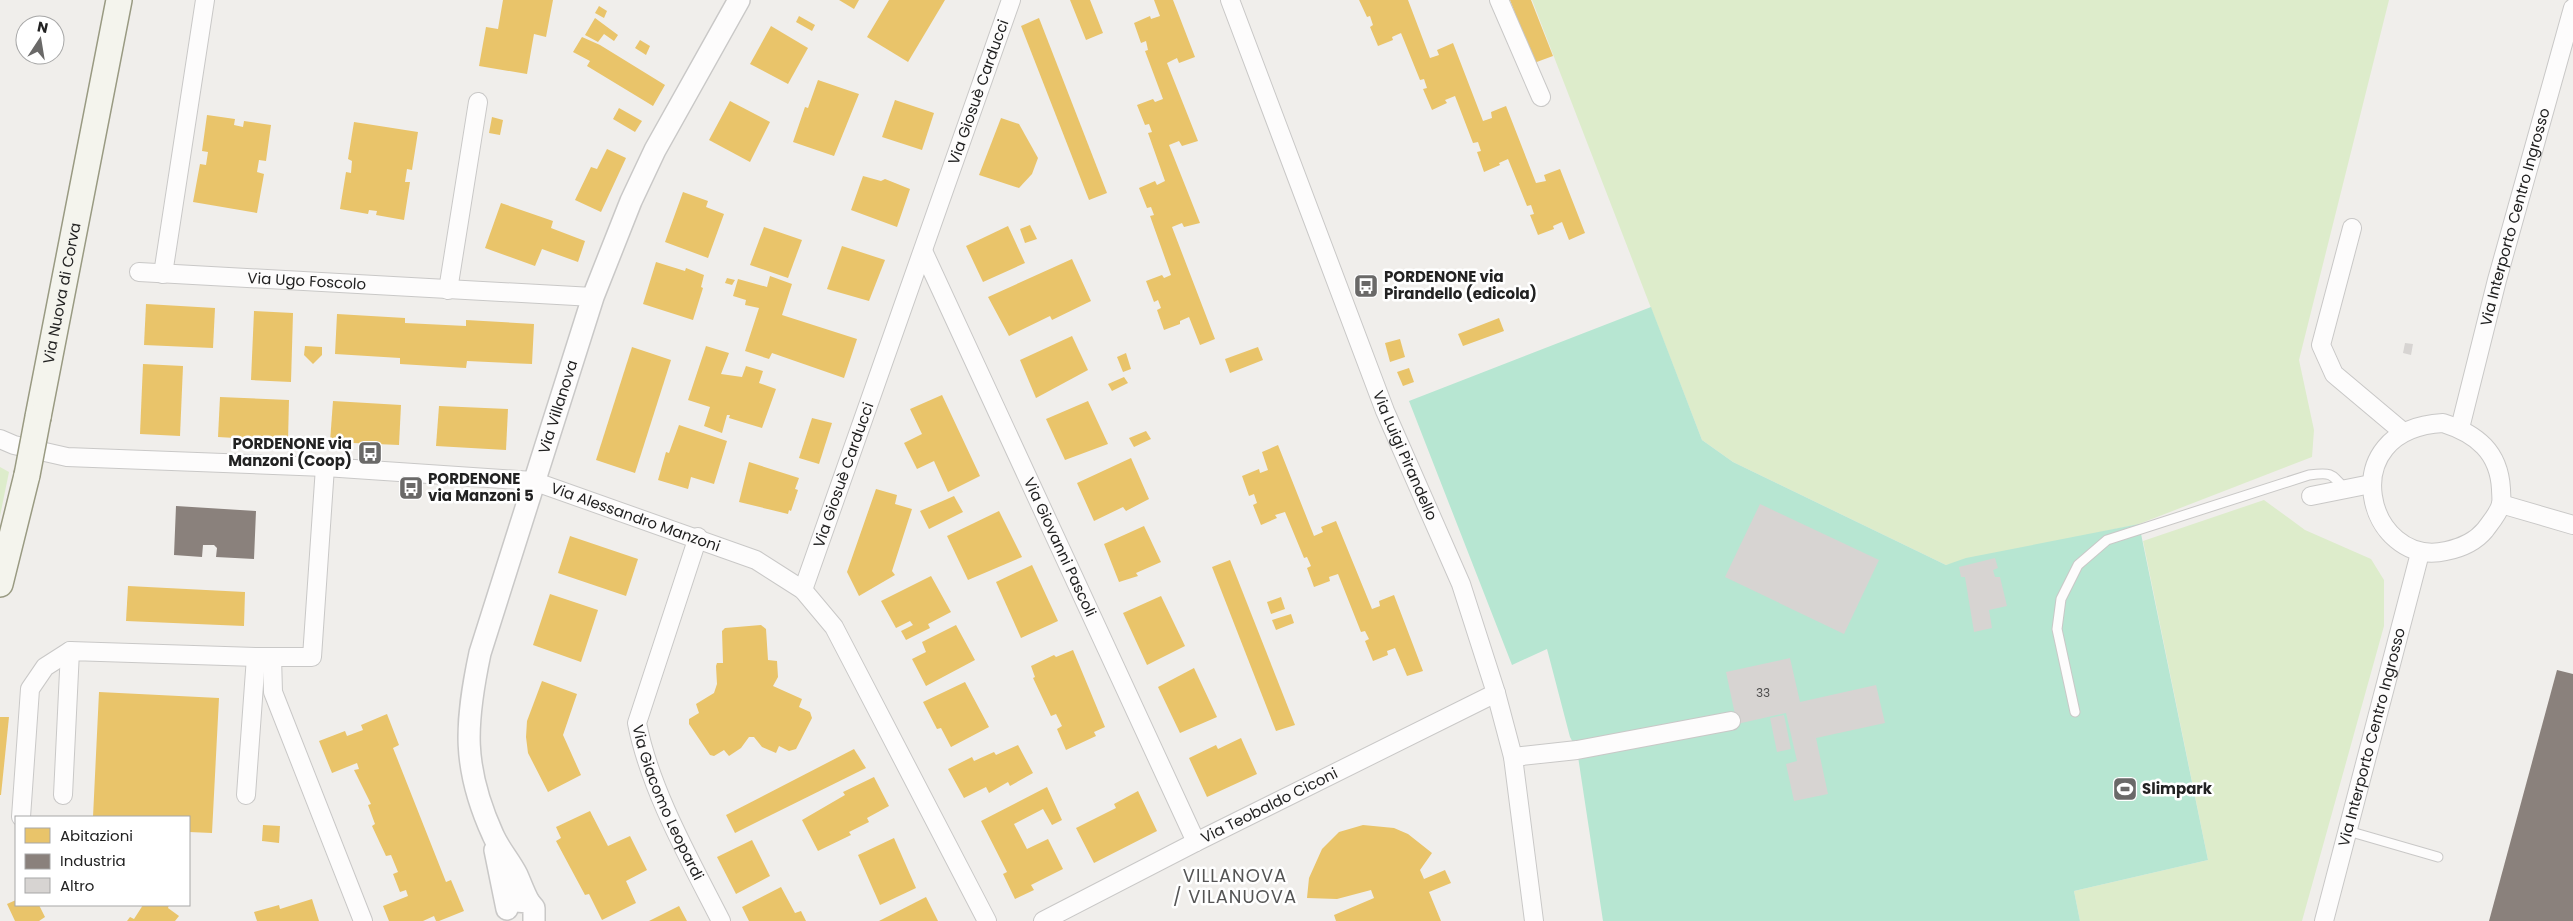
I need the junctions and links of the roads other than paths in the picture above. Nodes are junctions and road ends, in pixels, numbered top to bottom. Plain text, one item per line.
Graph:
1 (119, 0) edge
2 (205, 0) edge
3 (739, 0) edge
4 (1011, 0) edge
5 (1230, 0) edge
6 (1499, 0) edge
7 (2573, 8) edge
8 (1541, 97) dead end
9 (478, 102) dead end
10 (2352, 228) dead end
11 (924, 253) junction
12 (139, 272) dead end
13 (163, 274) junction
14 (448, 290) junction
15 (593, 297) junction
16 (2460, 428) junction
17 (2403, 432) junction
18 (7, 442) edge
19 (325, 467) junction
20 (533, 481) junction
21 (2372, 484) junction
22 (2345, 489) junction
23 (2311, 496) dead end
24 (2501, 504) junction
25 (2573, 525) edge
26 (698, 537) junction
27 (2420, 553) junction
28 (0, 584) edge
29 (803, 590) junction
30 (70, 652) junction
31 (264, 657) junction
32 (1496, 693) junction
33 (2074, 712) dead end
34 (1731, 721) dead end
35 (1513, 757) junction
36 (63, 795) dead end
37 (246, 795) dead end
38 (21, 816) edge
39 (2348, 831) junction
40 (493, 837) junction
41 (1196, 842) junction
42 (2438, 856) dead end
43 (508, 915) edge
44 (535, 915) edge
45 (363, 921) edge
46 (721, 921) edge
47 (987, 921) edge
48 (1043, 921) edge
49 (1534, 921) edge
50 (2324, 921) edge

1 - 28 main road, Via Nuova di Corva, bridge
2 - 13 street
3 - 15 street, Via Villanova
4 - 11 street, Via Giosuè Carducci
5 - 32 street, Via Luigi Pirandello
6 - 8 street
7 - 16 street, Via Interporto Centro Ingrosso
9 - 14 street
10 - 17 street
11 - 29 street, Via Giosuè Carducci
11 - 41 street, Via Giovanni Pascoli
12 - 13 street, Via Ugo Foscolo
13 - 14 street, Via Ugo Foscolo
14 - 15 street, Via Ugo Foscolo
15 - 20 street, Via Villanova
16 - 17 street
16 - 24 street
17 - 21 street
18 - 19 street, Via Alessandro Manzoni
19 - 20 street, Via Alessandro Manzoni
19 - 31 street
20 - 26 street, Via Alessandro Manzoni
20 - 40 street, Via Villanova
21 - 22 street
21 - 27 street
22 - 23 street
22 - 33 lane
24 - 25 street
24 - 27 street
26 - 29 street, Via Alessandro Manzoni
26 - 46 street, Via Giacomo Leopardi
27 - 39 street, Via Interporto Centro Ingrosso
29 - 47 street
30 - 31 street
30 - 36 street
30 - 38 street
31 - 37 street
31 - 45 street
32 - 35 street, Via Luigi Pirandello
32 - 41 street, Via Teobaldo Ciconi
34 - 35 street
35 - 49 street, Via Luigi Pirandello
39 - 42 lane
39 - 50 street, Via Interporto Centro Ingrosso
40 - 43 street, Via Villanova
40 - 44 street, Via Villanova
41 - 48 street, Via Teobaldo Ciconi
43 - 44 street

